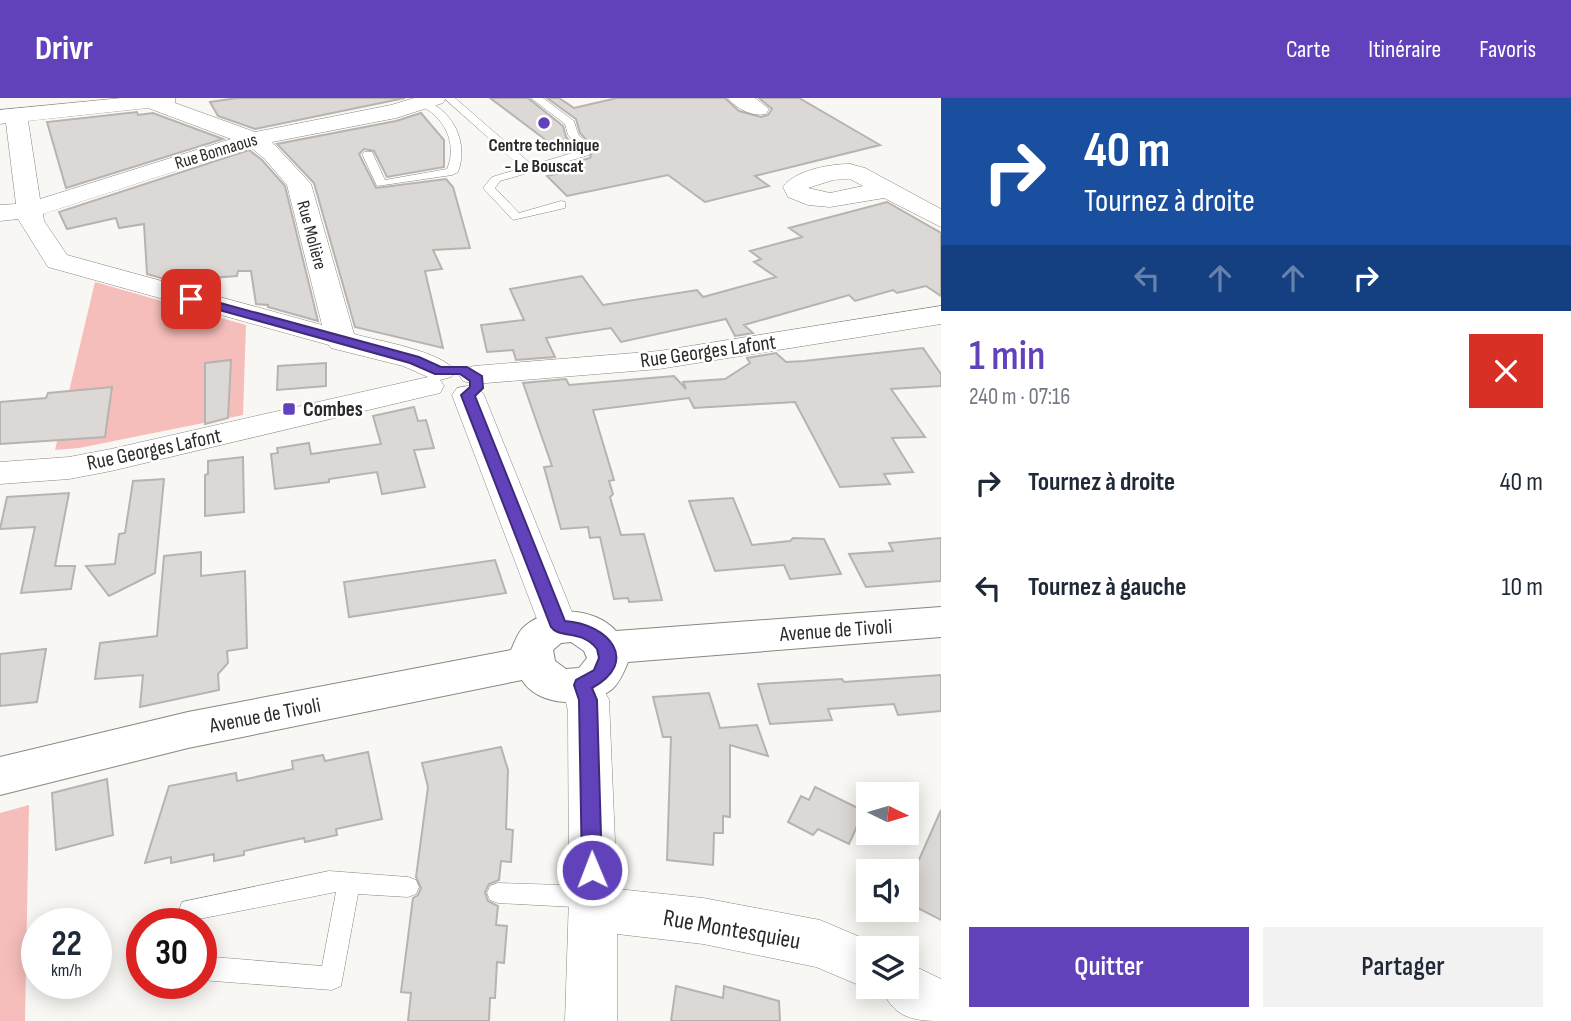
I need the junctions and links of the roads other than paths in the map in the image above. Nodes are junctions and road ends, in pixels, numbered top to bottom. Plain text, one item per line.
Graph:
1 (178, 98) edge
2 (449, 98) edge
3 (536, 98) edge
4 (739, 98) edge
5 (145, 100) edge
6 (429, 101) edge
7 (387, 105) edge
8 (758, 109) dead end
9 (8, 116) edge
10 (253, 139) junction
11 (368, 154) dead end
12 (531, 170) junction
13 (887, 190) dead end
14 (561, 205) dead end
15 (30, 210) junction
16 (0, 213) edge
17 (941, 219) edge
18 (941, 314) edge
19 (341, 342) junction
20 (434, 379) junction
21 (471, 385) junction
22 (0, 473) edge
23 (941, 622) edge
24 (559, 627) junction
25 (531, 662) junction
26 (594, 666) junction
27 (0, 776) edge
28 (349, 883) junction
29 (408, 887) dead end
30 (498, 893) dead end
31 (593, 903) junction
32 (204, 908) edge
33 (856, 960) edge
34 (217, 969) edge
35 (919, 995) edge
36 (941, 1008) edge
37 (591, 1021) edge

1 - 5 street
2 - 12 lane
3 - 12 lane
4 - 8 street
5 - 9 street
5 - 10 street, Rue Molière
6 - 7 street, Rue Bonnaous
6 - 11 lane
7 - 10 street, Rue Bonnaous
9 - 15 street
10 - 15 street, Rue Bonnaous
10 - 19 street, Rue Molière
12 - 14 lane
13 - 17 street
15 - 16 street, Rue Bonnaous
15 - 19 street
18 - 21 street, Rue Georges Lafont
19 - 20 street
20 - 21 street, Rue Georges Lafont
20 - 22 street, Rue Georges Lafont
21 - 24 street
23 - 26 street, Avenue de Tivoli
24 - 25 street
24 - 26 street
25 - 26 street
25 - 27 street, Avenue de Tivoli
26 - 31 street
28 - 29 lane
28 - 32 lane
28 - 34 lane
30 - 31 lane
31 - 33 street, Rue Montesquieu
31 - 37 street
35 - 36 street

